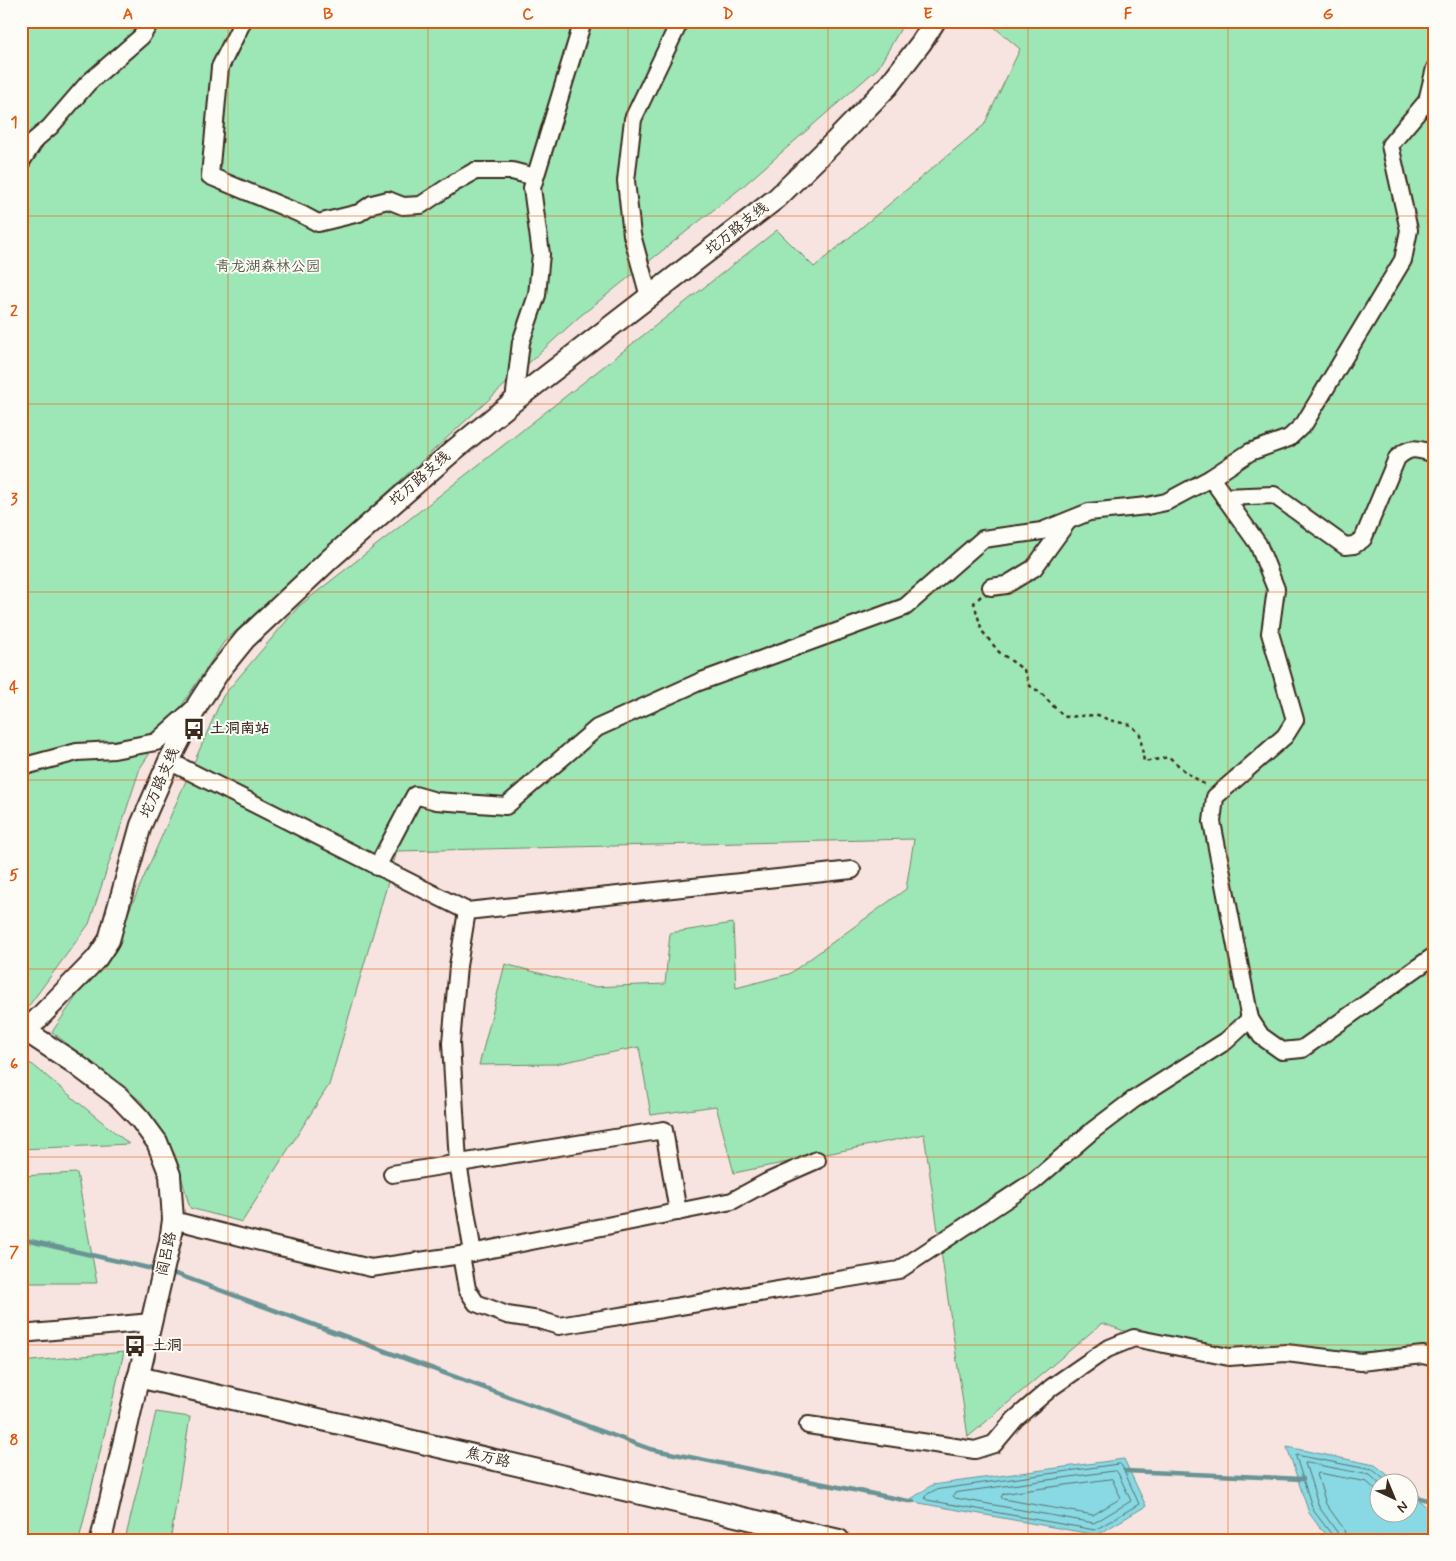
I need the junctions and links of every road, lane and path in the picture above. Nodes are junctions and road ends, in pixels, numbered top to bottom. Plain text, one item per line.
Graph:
1 (151, 21) edge
2 (243, 21) edge
3 (583, 21) edge
4 (680, 21) edge
5 (935, 21) edge
6 (1435, 68) edge
7 (21, 162) edge
8 (535, 177) junction
9 (649, 297) junction
10 (514, 400) junction
11 (1435, 454) edge
12 (1211, 478) junction
13 (1224, 496) junction
14 (1068, 521) junction
15 (991, 587) joint
16 (198, 704) junction
17 (169, 761) junction
18 (21, 767) edge
19 (1215, 797) junction
20 (377, 867) junction
21 (852, 870) dead end
22 (467, 911) junction
23 (1435, 957) edge
24 (1250, 1019) junction
25 (24, 1029) edge
26 (817, 1160) dead end
27 (458, 1163) junction
28 (392, 1174) dead end
29 (678, 1212) junction
30 (173, 1220) junction
31 (467, 1254) junction
32 (151, 1322) junction
33 (21, 1334) edge
34 (1435, 1358) edge
35 (138, 1377) junction
36 (808, 1426) dead end
37 (102, 1540) edge
38 (839, 1540) edge

1 - 7 street
2 - 8 street
3 - 8 street
4 - 9 street
5 - 9 main road, 坨万路支线
6 - 12 street
8 - 10 street
9 - 10 main road, 坨万路支线
10 - 16 main road, 坨万路支线
11 - 13 street
12 - 13 street
12 - 14 street
13 - 19 street
14 - 15 street
14 - 20 street
15 - 19 path
16 - 17 main road, 坨万路支线
16 - 18 street
17 - 20 street
17 - 25 main road, 坨万路支线
19 - 24 street
20 - 22 street
21 - 22 street
22 - 27 street
23 - 24 street
24 - 31 street
25 - 30 main road, 阎吕路
26 - 29 street
27 - 28 street
27 - 29 street
27 - 31 street
29 - 31 street
30 - 31 street
30 - 32 main road, 阎吕路
32 - 33 street
32 - 35 main road, 阎吕路
34 - 36 street
35 - 37 main road, 阎吕路
35 - 38 main road, 焦万路

